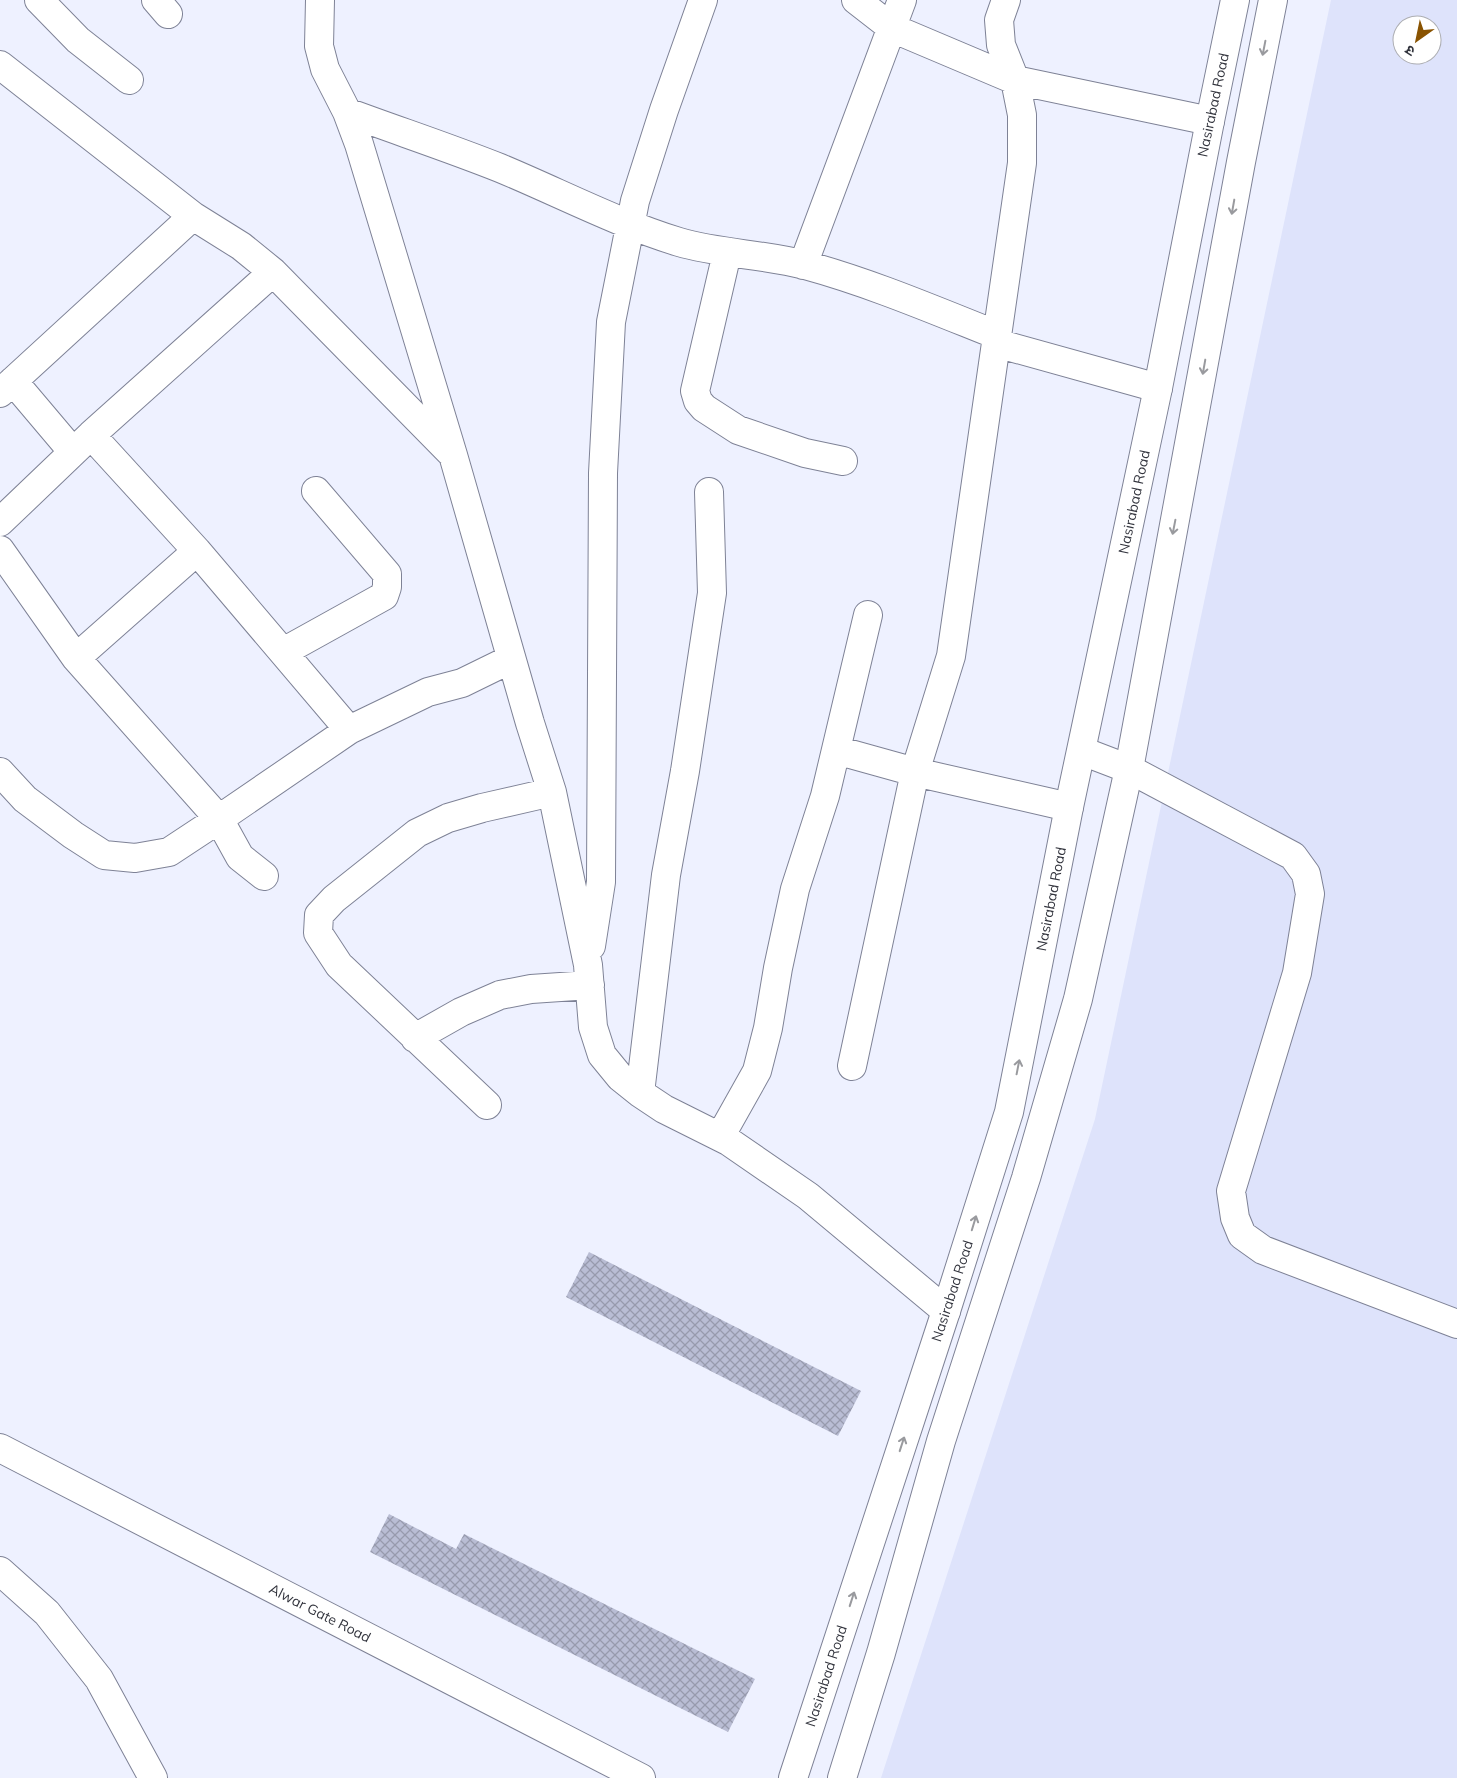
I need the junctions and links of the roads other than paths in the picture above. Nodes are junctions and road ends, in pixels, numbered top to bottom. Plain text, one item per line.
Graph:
1 (39, 0) edge
2 (320, 0) edge
3 (703, 0) edge
4 (856, 0) edge
5 (902, 0) edge
6 (1006, 0) edge
7 (1235, 0) edge
8 (1274, 0) edge
9 (892, 28) junction
10 (5, 78) edge
11 (129, 80) dead end
12 (1015, 80) junction
13 (347, 112) junction
14 (1210, 121) junction
15 (194, 216) junction
16 (630, 226) junction
17 (727, 252) junction
18 (803, 265) junction
19 (273, 272) junction
20 (997, 339) junction
21 (7, 387) edge
22 (1158, 388) junction
23 (82, 443) junction
24 (452, 455) junction
25 (843, 462) dead end
26 (316, 491) dead end
27 (709, 492) dead end
28 (1, 519) edge
29 (0, 550) edge
30 (197, 552) junction
31 (868, 615) dead end
32 (283, 652) junction
33 (76, 658) junction
34 (510, 659) junction
35 (349, 730) junction
36 (836, 750) junction
37 (1082, 751) junction
38 (1129, 769) junction
39 (0, 772) edge
40 (915, 772) junction
41 (552, 792) junction
42 (1069, 807) junction
43 (219, 819) junction
44 (264, 876) dead end
45 (589, 975) junction
46 (415, 1038) junction
47 (852, 1066) dead end
48 (640, 1093) junction
49 (487, 1105) dead end
50 (720, 1137) junction
51 (946, 1311) junction
52 (1457, 1324) edge
53 (0, 1448) edge
54 (0, 1571) edge
55 (153, 1778) edge
56 (640, 1778) edge
57 (793, 1778) edge
58 (842, 1778) edge

1 - 11 main road
2 - 13 main road
3 - 16 main road
4 - 9 main road
5 - 9 main road
6 - 12 main road
7 - 14 main road, Nasirabad Road
8 -> 38 main road
9 - 12 main road
9 - 18 main road
10 - 15 main road
12 - 14 main road
12 - 20 main road
13 - 16 main road
13 - 24 main road
14 - 22 main road, Nasirabad Road
15 - 19 main road
15 - 21 main road
16 - 17 main road
16 - 45 main road
17 - 18 main road
17 - 25 main road
18 - 20 main road
19 - 23 main road
19 - 24 main road
20 - 22 main road
20 - 40 main road
21 - 23 main road
22 - 37 main road, Nasirabad Road
23 - 28 main road
23 - 30 main road
24 - 34 main road
26 - 32 main road
27 - 48 main road
29 - 33 main road
30 - 32 main road
30 - 33 main road
31 - 36 main road
32 - 35 main road
33 - 43 main road
34 - 35 main road
34 - 41 main road
35 - 43 main road
36 - 40 main road
36 - 50 main road
37 - 38 main road
37 - 42 main road, Nasirabad Road
38 - 52 main road
38 - 58 main road
39 - 43 main road
40 - 42 main road
40 - 47 main road
41 - 45 main road
41 - 46 main road
51 -> 42 main road, Nasirabad Road
43 - 44 main road
45 - 46 main road
45 - 48 main road
46 - 49 main road
48 - 50 main road
50 - 51 main road
57 -> 51 main road, Nasirabad Road
53 - 56 main road, Alwar Gate Road
54 - 55 main road

